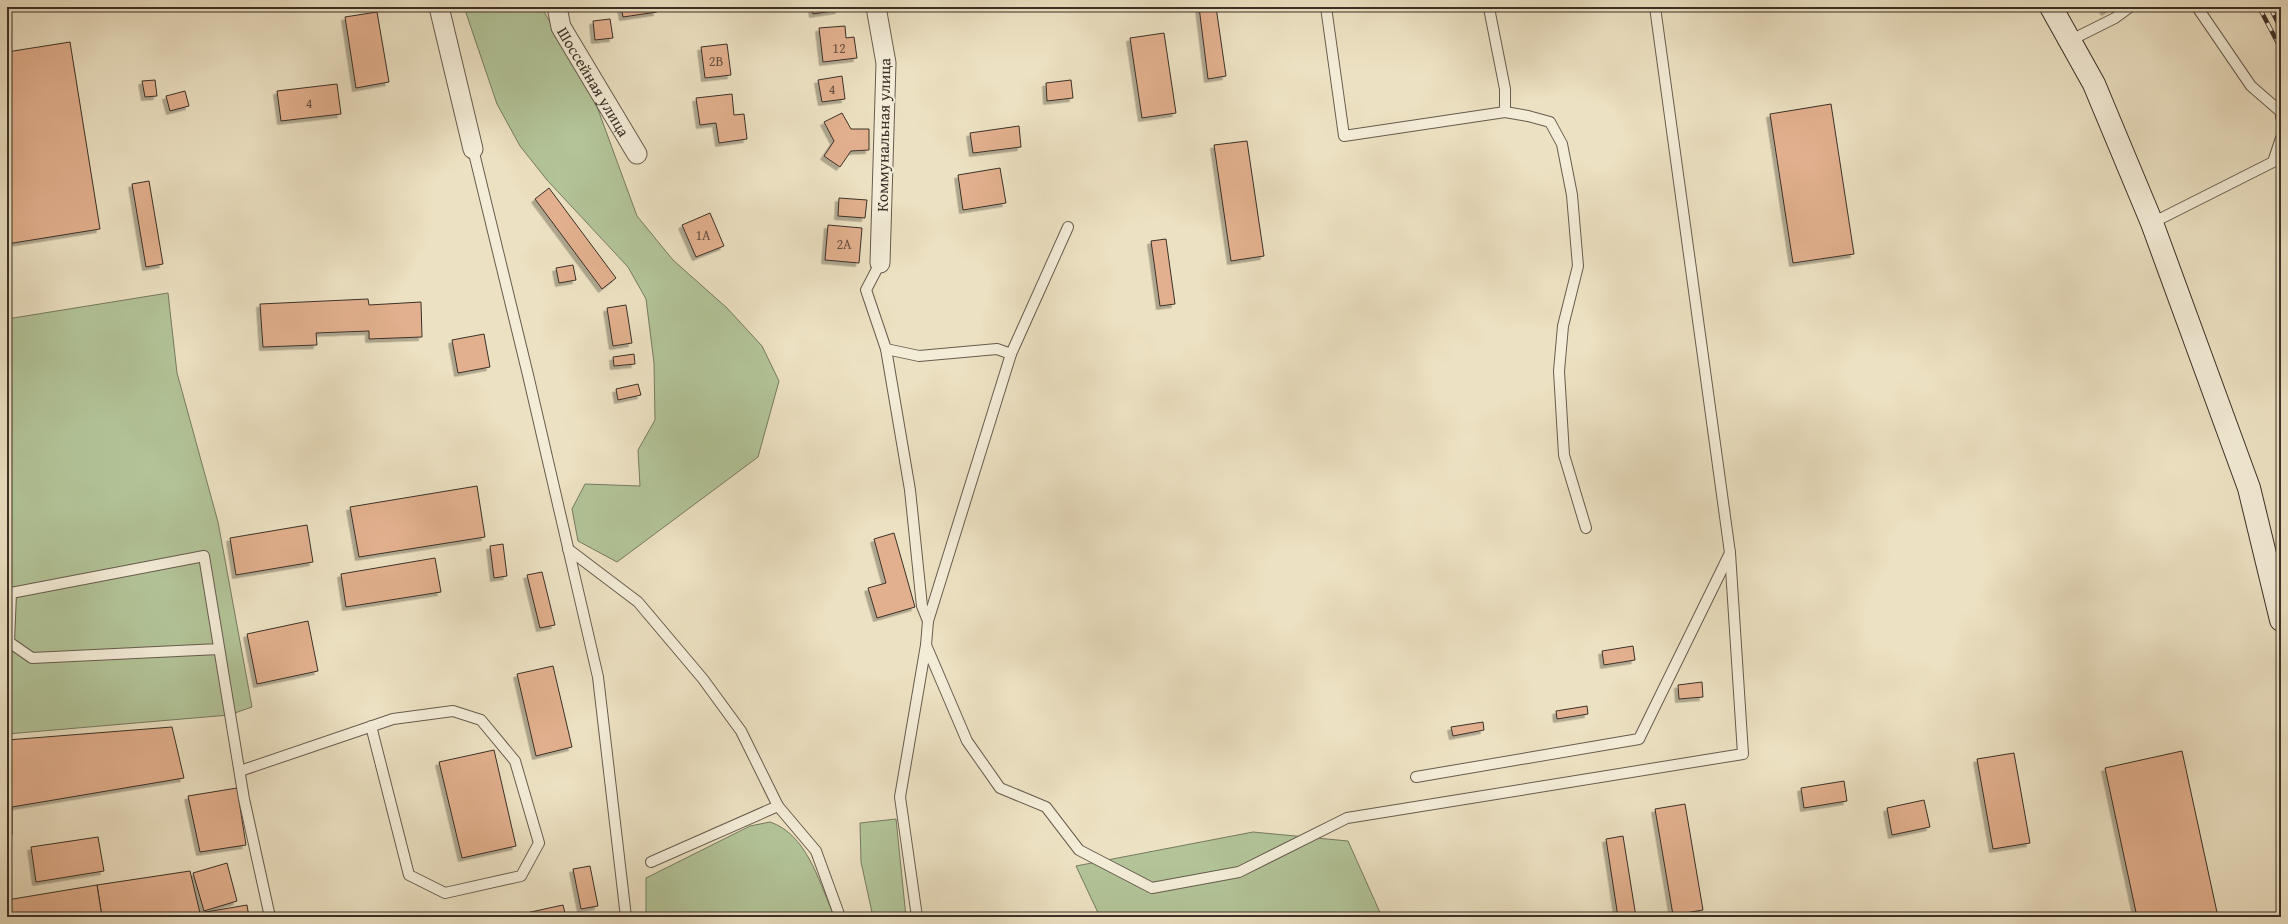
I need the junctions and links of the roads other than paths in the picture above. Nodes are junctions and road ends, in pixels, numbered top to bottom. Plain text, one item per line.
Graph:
1 (439, 7) edge
2 (557, 7) edge
3 (876, 7) edge
4 (1326, 7) edge
5 (1655, 7) edge
6 (2050, 7) edge
7 (2130, 7) edge
8 (2197, 7) edge
9 (1489, 8) edge
10 (2071, 40) junction
11 (1505, 112) junction
12 (2281, 117) edge
13 (2281, 138) edge
14 (473, 149) joint
15 (638, 154) dead end
16 (2152, 223) junction
17 (1068, 227) dead end
18 (880, 263) joint
19 (886, 349) junction
20 (1011, 354) junction
21 (1586, 528) dead end
22 (568, 549) junction
23 (1730, 554) junction
24 (2281, 620) edge
25 (928, 621) junction
26 (926, 645) junction
27 (219, 649) junction
28 (371, 726) junction
29 (240, 771) junction
30 (1416, 777) dead end
31 (778, 806) junction
32 (651, 862) dead end
33 (270, 917) edge
34 (626, 917) edge
35 (840, 917) edge
36 (917, 917) edge

1 - 14 street
2 - 15 street, Шоссейная улица
3 - 18 street, Коммунальная улица
4 - 11 lane
5 - 23 lane
6 - 10 main road
7 - 10 lane
8 - 12 lane
9 - 11 lane
10 - 16 main road
11 - 21 lane
13 - 16 lane
14 - 22 lane
16 - 24 main road
17 - 20 lane
18 - 19 lane
19 - 20 lane
19 - 25 lane
20 - 25 lane
22 - 31 lane
22 - 34 lane
23 - 26 lane
23 - 30 lane
25 - 26 lane
26 - 36 lane
27 - 27 lane
27 - 29 lane
28 - 28 lane
28 - 29 lane
29 - 33 lane
31 - 32 lane
31 - 35 lane

